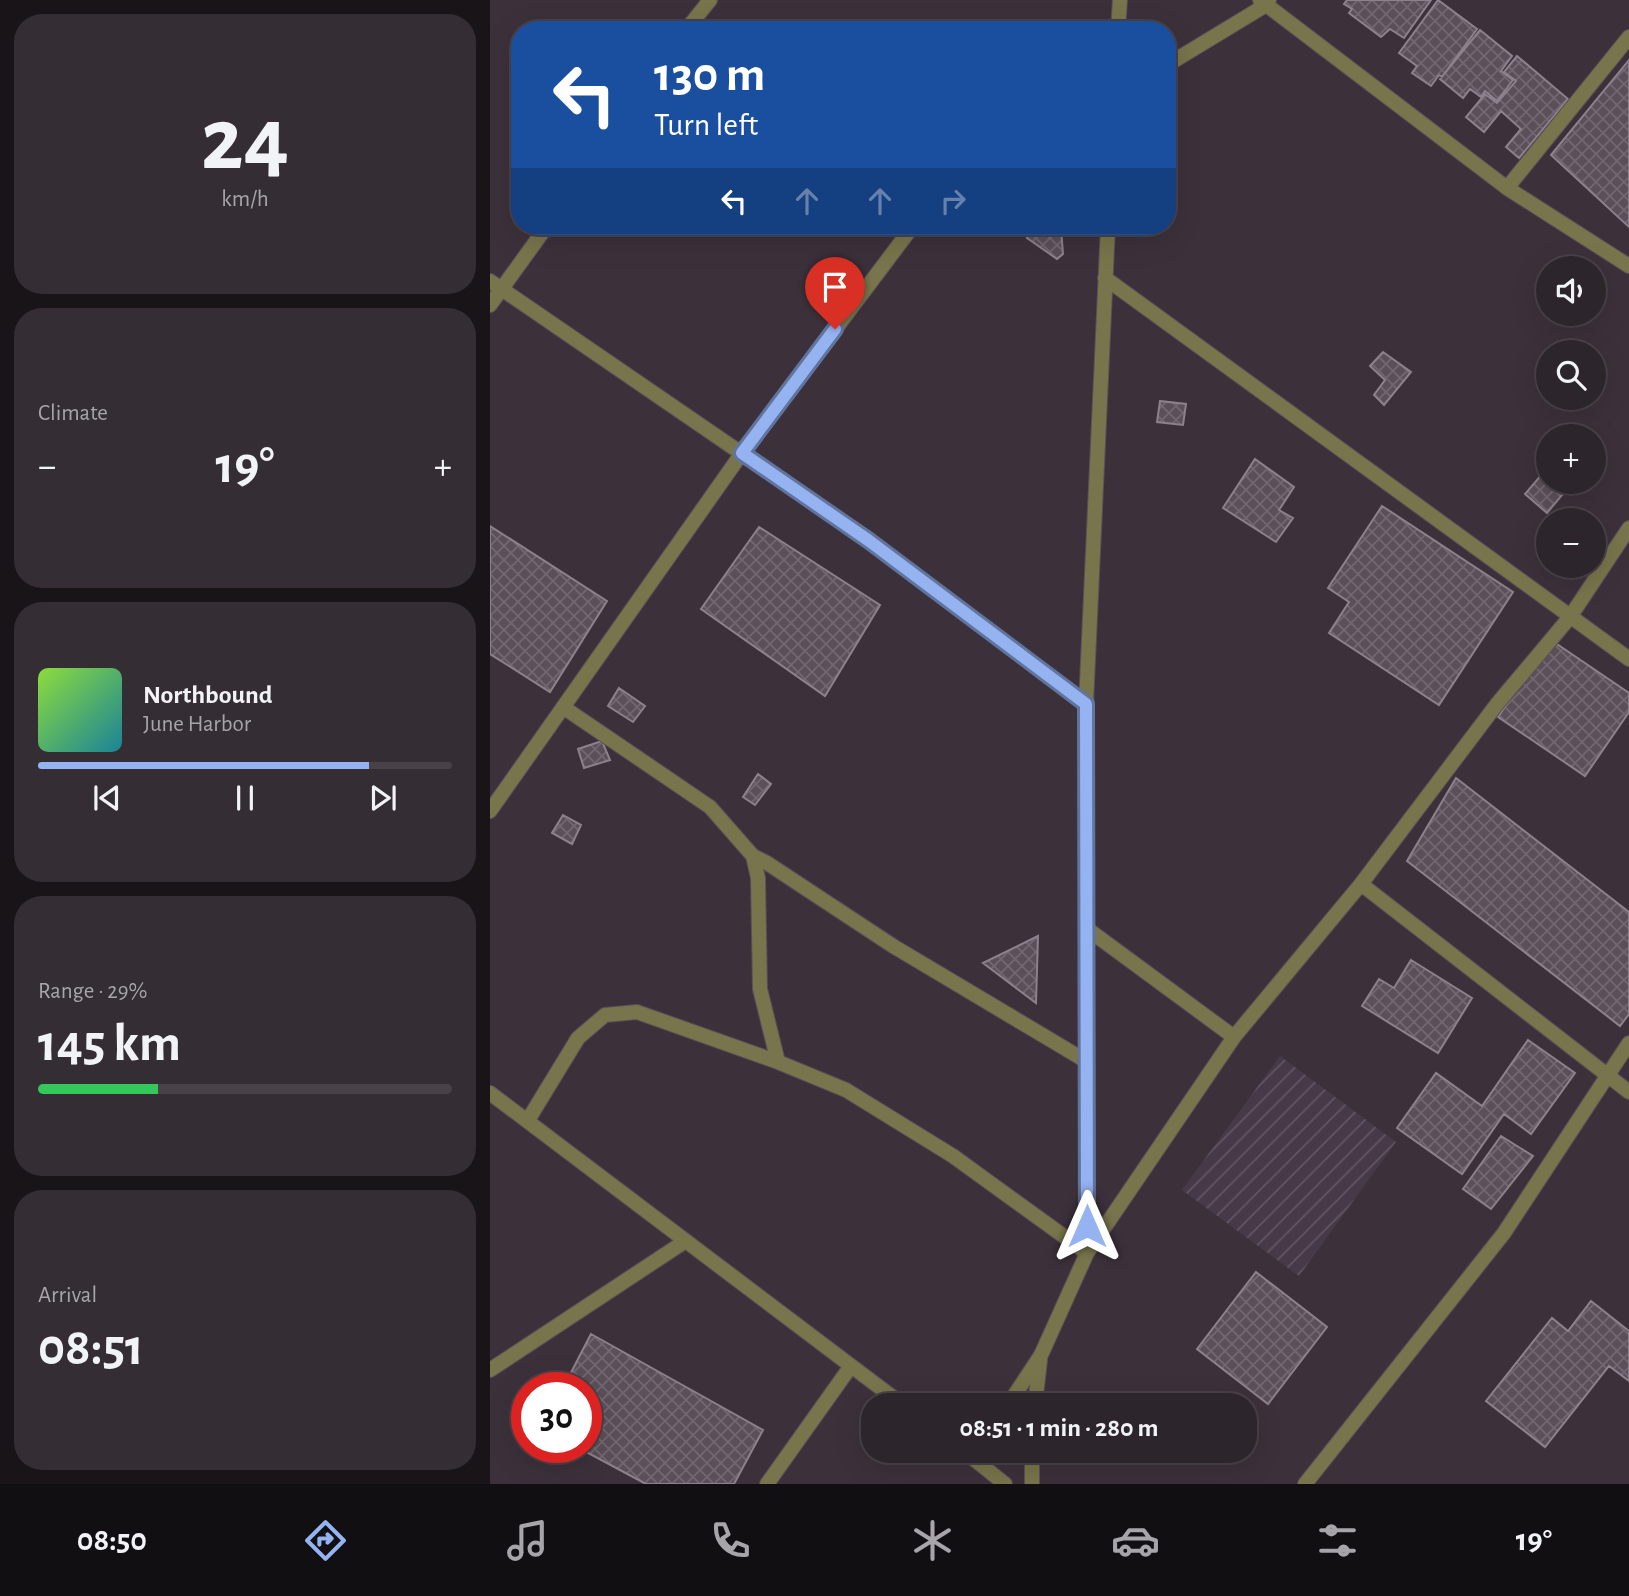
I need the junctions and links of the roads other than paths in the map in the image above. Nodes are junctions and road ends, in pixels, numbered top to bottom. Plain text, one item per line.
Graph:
1 (710, 0) edge
2 (1120, 0) edge
3 (1265, 2) edge
4 (693, 21) edge
5 (1119, 21) edge
6 (1629, 37) edge
7 (1176, 59) edge
8 (1507, 188) junction
9 (539, 235) edge
10 (906, 235) edge
11 (1107, 235) edge
12 (1629, 267) edge
13 (1105, 278) junction
14 (496, 285) edge
15 (490, 305) edge
16 (742, 453) junction
17 (1629, 528) edge
18 (1570, 617) junction
19 (1629, 659) edge
20 (1086, 704) junction
21 (564, 707) junction
22 (490, 811) edge
23 (753, 856) junction
24 (1361, 884) junction
25 (1086, 928) junction
26 (1234, 1037) junction
27 (1629, 1043) edge
28 (1086, 1061) junction
29 (778, 1062) junction
30 (1608, 1074) junction
31 (1629, 1092) edge
32 (490, 1093) edge
33 (528, 1120) junction
34 (684, 1242) junction
35 (1087, 1253) junction
36 (1041, 1355) junction
37 (851, 1366) junction
38 (490, 1370) edge
39 (887, 1393) edge
40 (1017, 1393) edge
41 (1036, 1393) edge
42 (979, 1463) edge
43 (1032, 1463) edge
44 (767, 1484) edge
45 (1006, 1484) edge
46 (1032, 1484) edge
47 (1305, 1484) edge

1 - 4 street
2 - 5 street
3 - 7 street
3 - 8 street
6 - 8 street
8 - 12 street
9 - 14 street
10 - 16 street
11 - 13 street
13 - 18 street
13 - 20 street
14 - 15 street
14 - 16 street
16 - 20 street
16 - 21 street
17 - 18 street
18 - 19 street
18 - 24 street
20 - 25 street
21 - 22 street
21 - 23 street
23 - 28 street
23 - 29 street
24 - 26 street
24 - 30 street
25 - 26 street
25 - 28 street
26 - 35 street
27 - 30 street
28 - 35 street
29 - 33 street
29 - 35 street
30 - 31 street
30 - 47 street
32 - 33 street
33 - 34 street
34 - 37 street
34 - 38 street
35 - 36 street
36 - 40 street
36 - 41 street
37 - 39 street
37 - 44 street
42 - 45 street
43 - 46 street

